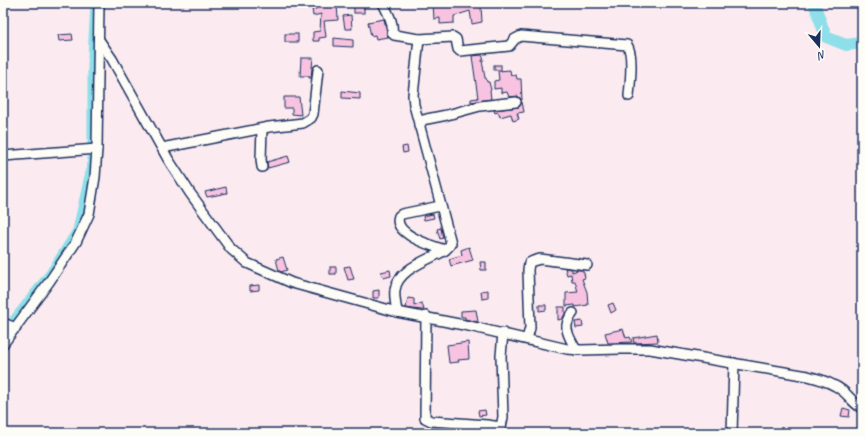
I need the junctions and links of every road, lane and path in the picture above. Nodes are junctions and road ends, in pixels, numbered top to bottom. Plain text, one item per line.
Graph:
1 (99, 3) edge
2 (383, 3) edge
3 (419, 39) junction
4 (99, 40) junction
5 (318, 70) dead end
6 (629, 96) dead end
7 (516, 102) dead end
8 (419, 126) junction
9 (262, 129) junction
10 (162, 148) junction
11 (92, 149) junction
12 (3, 156) edge
13 (262, 167) dead end
14 (440, 206) junction
15 (445, 250) junction
16 (587, 265) dead end
17 (397, 312) junction
18 (573, 313) dead end
19 (426, 316) junction
20 (9, 325) edge
21 (503, 337) junction
22 (527, 339) junction
23 (3, 344) edge
24 (576, 350) junction
25 (733, 367) junction
26 (862, 408) edge
27 (500, 430) edge
28 (732, 433) edge

1 - 4 street
2 - 3 street
3 - 6 street
3 - 8 street
4 - 10 street
4 - 11 street
5 - 9 street
7 - 8 street
8 - 14 street
9 - 10 street
9 - 13 street
10 - 17 street
11 - 12 street
11 - 20 street
14 - 15 street
14 - 15 street
15 - 17 street
16 - 22 street
17 - 19 street
18 - 24 street
19 - 21 street
19 - 27 street
20 - 23 street
21 - 22 street
21 - 27 street
22 - 24 street
24 - 25 street
25 - 26 street
25 - 28 street

